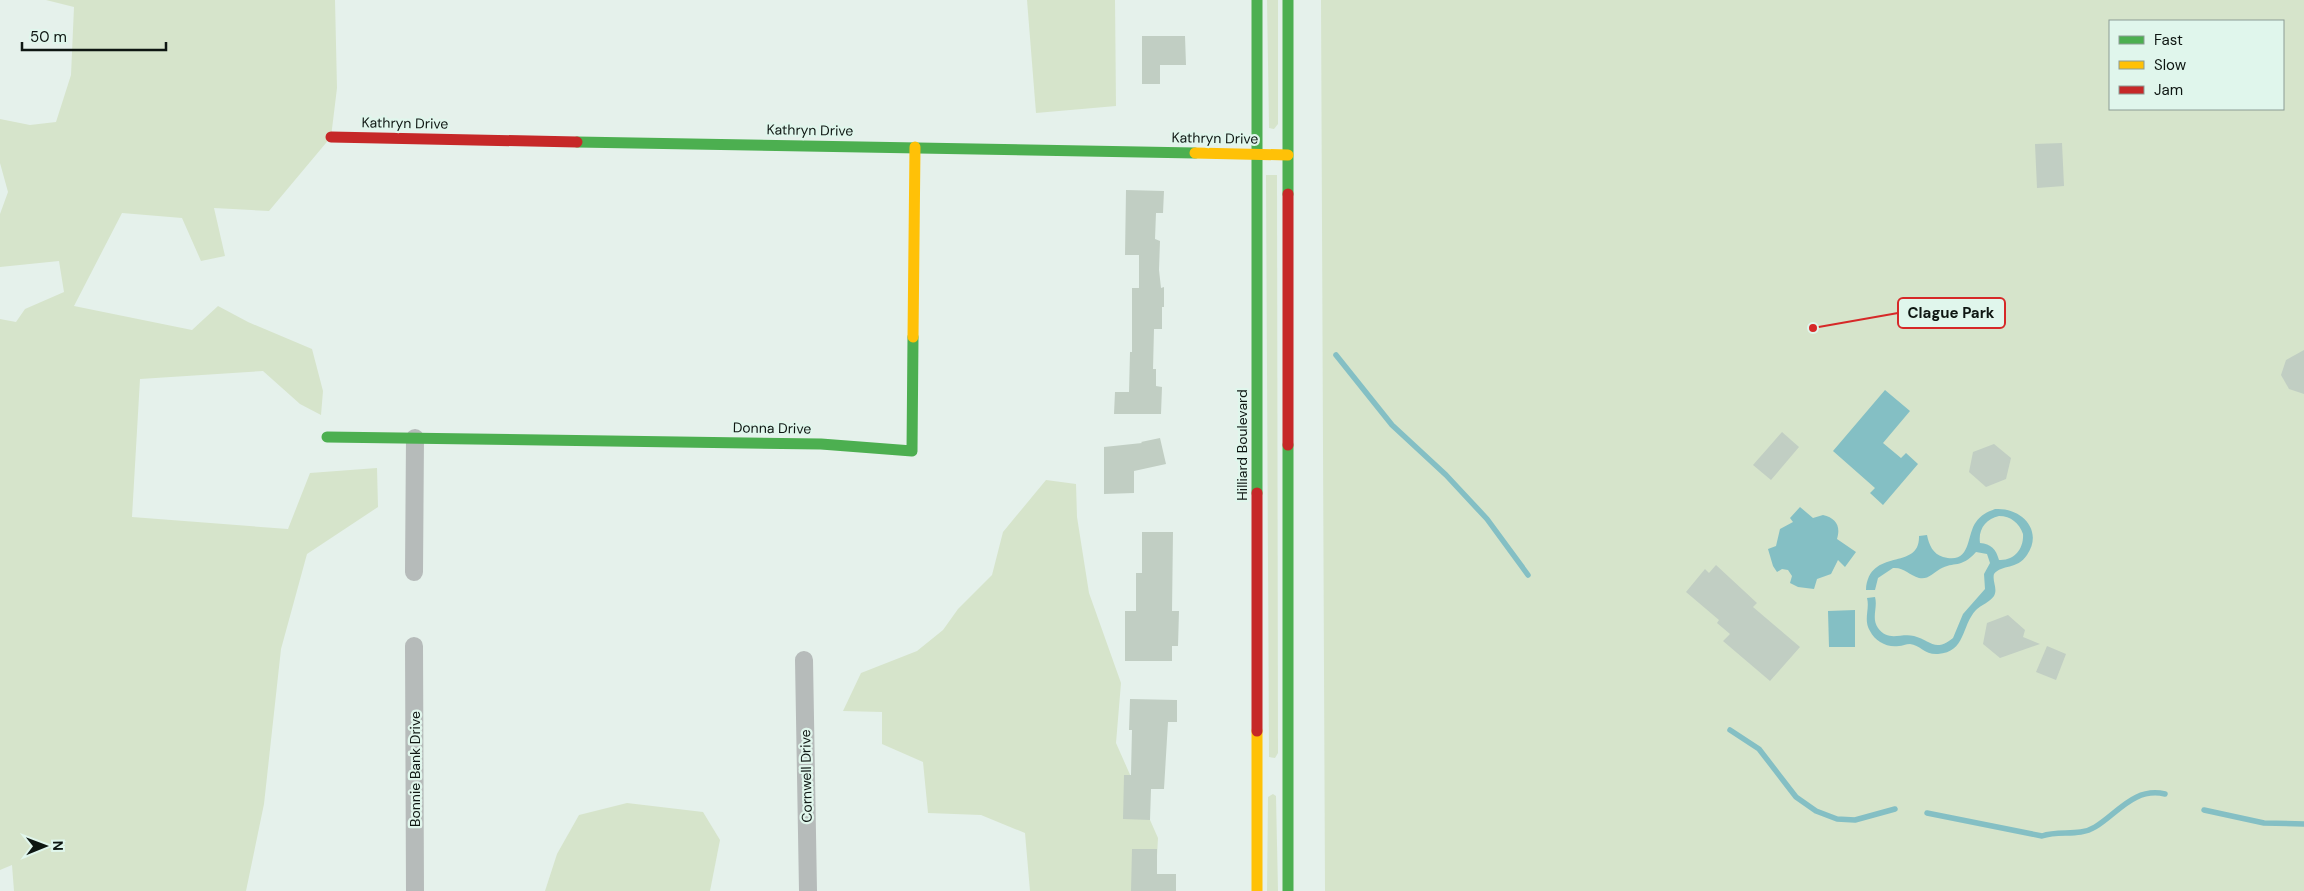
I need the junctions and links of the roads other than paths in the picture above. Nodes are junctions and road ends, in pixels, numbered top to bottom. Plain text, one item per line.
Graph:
1 (1257, 0) edge
2 (1288, 0) edge
3 (332, 137) dead end
4 (915, 146) junction
5 (1257, 154) junction
6 (1288, 155) junction
7 (327, 436) dead end
8 (415, 438) junction
9 (414, 572) dead end
10 (414, 646) dead end
11 (804, 660) dead end
12 (415, 891) edge
13 (808, 891) edge
14 (1257, 891) edge
15 (1288, 891) edge

1 - 5 street, Hilliard Boulevard
2 - 6 street
3 - 4 street, Kathryn Drive
4 - 5 street, Kathryn Drive
4 - 8 street, Donna Drive
5 - 6 street, Kathryn Drive
5 - 14 street, Hilliard Boulevard
6 - 15 street
7 - 8 street, Donna Drive
8 - 9 street
10 - 12 street, Bonnie Bank Drive
11 - 13 street, Cornwell Drive

